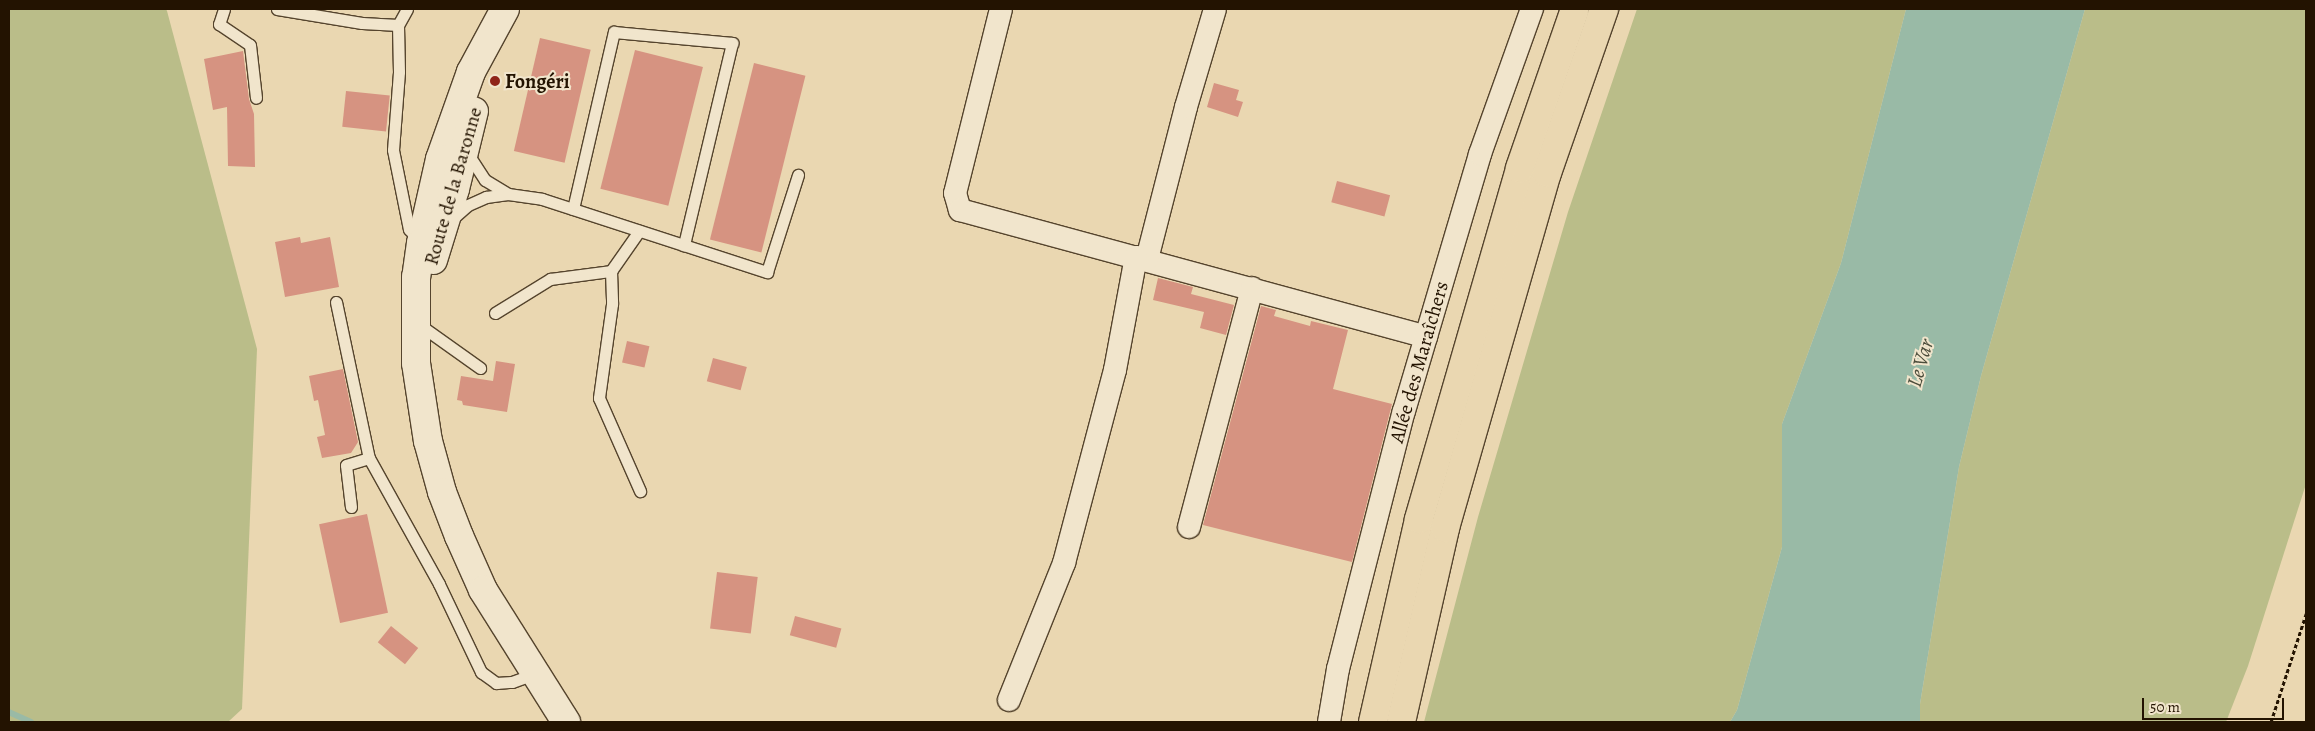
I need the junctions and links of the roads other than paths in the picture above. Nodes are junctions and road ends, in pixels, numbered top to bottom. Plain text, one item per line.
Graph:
1 (224, 9) edge
2 (277, 9) edge
3 (407, 9) edge
4 (1001, 9) edge
5 (1215, 9) edge
6 (1532, 9) edge
7 (1575, 9) edge
8 (1604, 9) edge
9 (501, 16) edge
10 (398, 25) junction
11 (256, 98) dead end
12 (467, 135) junction
13 (440, 159) junction
14 (798, 174) dead end
15 (455, 190) junction
16 (508, 194) junction
17 (486, 197) junction
18 (572, 209) junction
19 (444, 226) junction
20 (639, 231) junction
21 (421, 243) junction
22 (684, 245) junction
23 (1142, 258) junction
24 (610, 270) junction
25 (1252, 288) junction
26 (336, 302) dead end
27 (495, 314) dead end
28 (416, 324) junction
29 (1426, 337) junction
30 (480, 368) dead end
31 (369, 458) junction
32 (640, 491) dead end
33 (352, 507) dead end
34 (1189, 527) dead end
35 (534, 674) junction
36 (1008, 700) dead end
37 (566, 722) edge
38 (1330, 722) edge
39 (1373, 722) edge
40 (1401, 722) edge

1 - 11 lane
2 - 10 lane
3 - 10 lane
4 - 23 street
5 - 23 street
6 - 29 street, Allée des Maraîchers
7 - 39 highway
8 - 40 highway
9 - 12 main road, Route de la Baronne
9 - 13 main road, Route de la Baronne
10 - 21 lane
12 - 15 main road, Route de la Baronne
12 - 16 lane
13 - 15 lane
13 - 21 main road, Route de la Baronne
14 - 22 lane
15 - 17 lane
15 - 19 main road, Route de la Baronne
16 - 17 lane
16 - 18 lane
17 - 19 lane
18 - 20 lane
18 - 22 lane
19 - 28 main road, Route de la Baronne
20 - 22 lane
20 - 24 lane
21 - 28 main road, Route de la Baronne
23 - 25 street
23 - 36 street
24 - 27 lane
24 - 32 lane
25 - 29 street
25 - 34 street
26 - 31 lane
28 - 30 lane
28 - 35 main road, Route de la Baronne
29 - 38 street, Allée des Maraîchers
31 - 33 lane
31 - 35 lane
35 - 37 main road, Route de la Baronne

